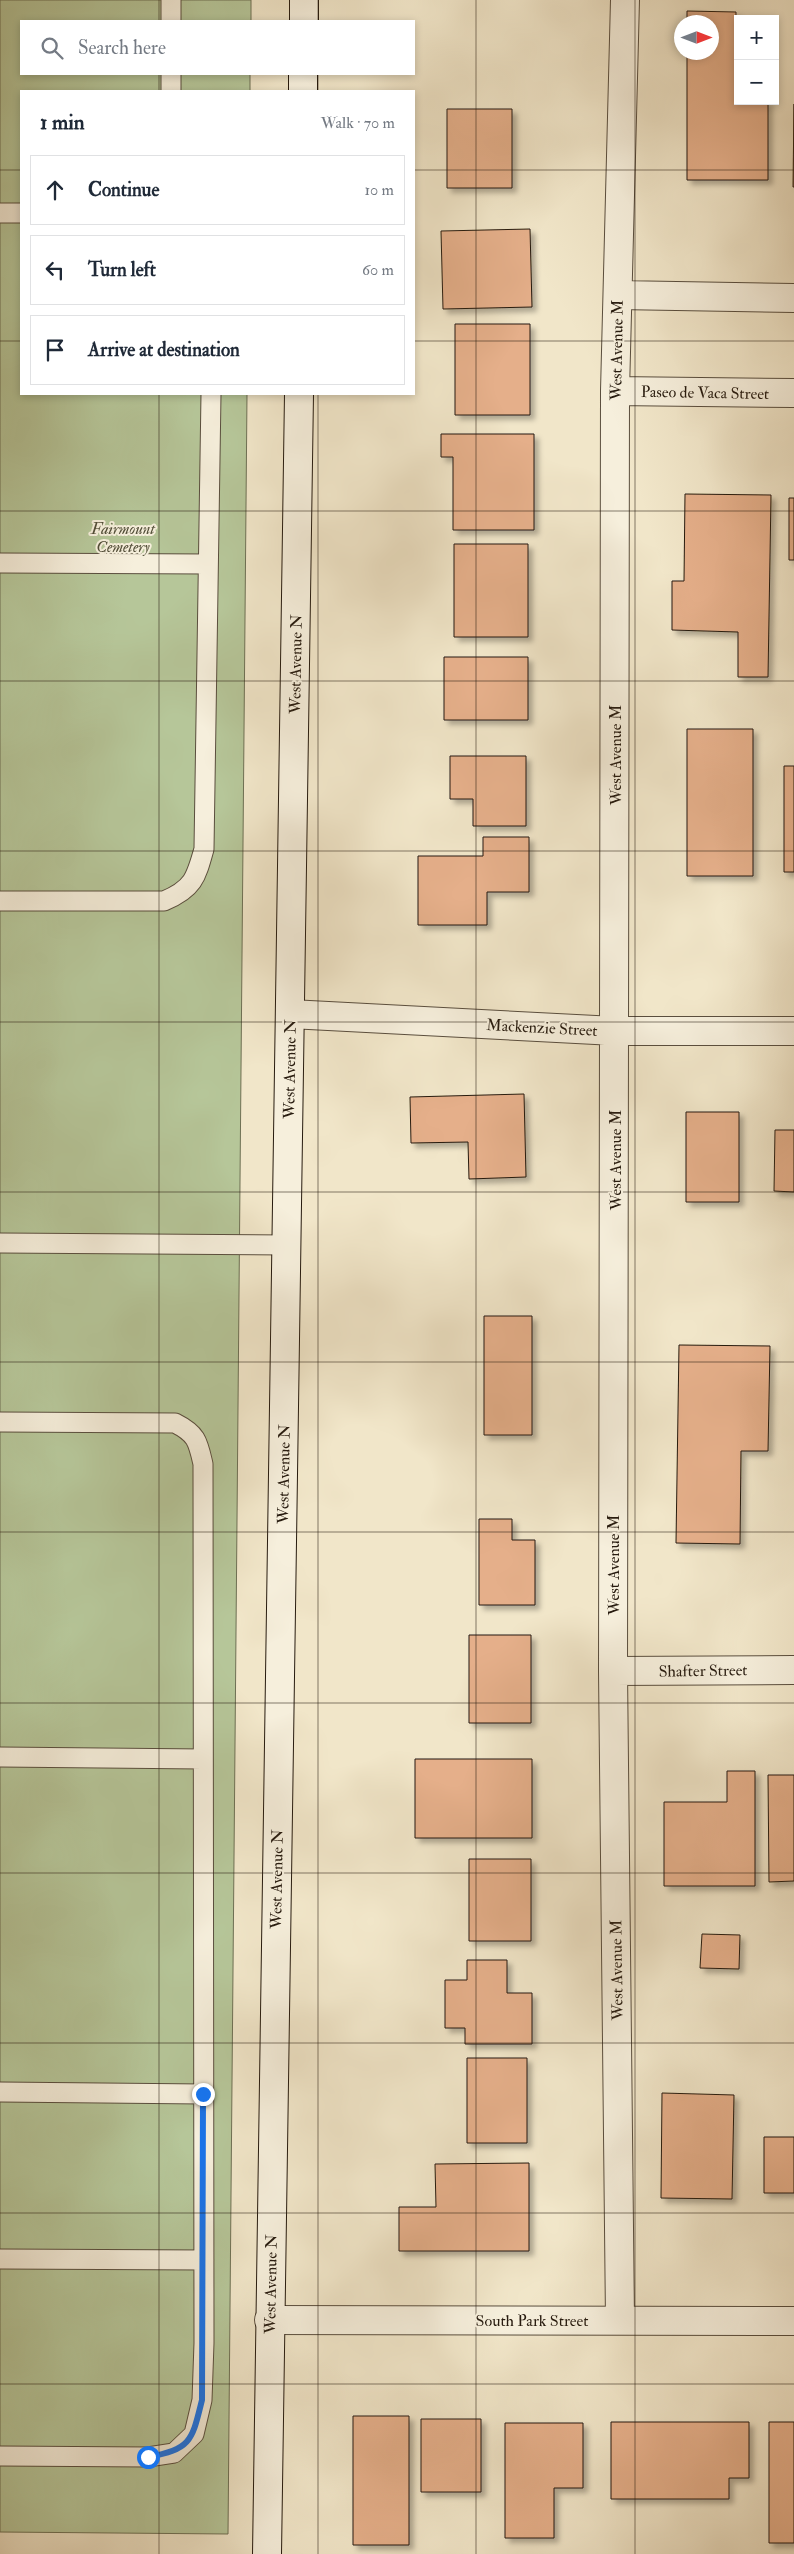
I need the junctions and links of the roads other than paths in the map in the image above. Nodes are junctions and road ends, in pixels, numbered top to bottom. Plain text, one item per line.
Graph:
1 (171, 0) edge
2 (304, 0) edge
3 (625, 0) edge
4 (171, 20) edge
5 (304, 20) edge
6 (171, 75) edge
7 (303, 75) edge
8 (171, 90) edge
9 (303, 90) edge
10 (0, 213) edge
11 (20, 213) edge
12 (618, 295) junction
13 (794, 298) edge
14 (615, 391) junction
15 (794, 393) edge
16 (211, 395) edge
17 (299, 395) edge
18 (0, 563) edge
19 (208, 564) junction
20 (0, 901) edge
21 (290, 1014) junction
22 (615, 1031) junction
23 (794, 1031) edge
24 (0, 1244) edge
25 (286, 1245) junction
26 (0, 1422) edge
27 (794, 1670) edge
28 (613, 1671) junction
29 (0, 1757) edge
30 (202, 1759) junction
31 (0, 2092) edge
32 (203, 2094) junction
33 (0, 2259) edge
34 (204, 2260) junction
35 (269, 2320) junction
36 (620, 2320) junction
37 (794, 2321) edge
38 (0, 2456) edge
39 (267, 2554) edge

1 - 4 lane
2 - 5 street
3 - 12 street, West Avenue M
6 - 8 lane
7 - 9 street
10 - 11 lane
12 - 13 street
12 - 14 street, West Avenue M
14 - 15 street, Paseo de Vaca Street
14 - 22 street, West Avenue M
16 - 19 lane
17 - 21 street, West Avenue N
18 - 19 lane
19 - 20 lane
21 - 22 street, Mackenzie Street
21 - 25 street, West Avenue N
22 - 23 street, Mackenzie Street
22 - 28 street, West Avenue M
24 - 25 lane
25 - 35 street, West Avenue N
26 - 30 lane
27 - 28 street, Shafter Street
28 - 36 street, West Avenue M
29 - 30 lane
30 - 32 lane
31 - 32 lane
32 - 34 lane
33 - 34 lane
34 - 38 lane
35 - 36 street, South Park Street
35 - 39 street, West Avenue N
36 - 37 street, South Park Street

